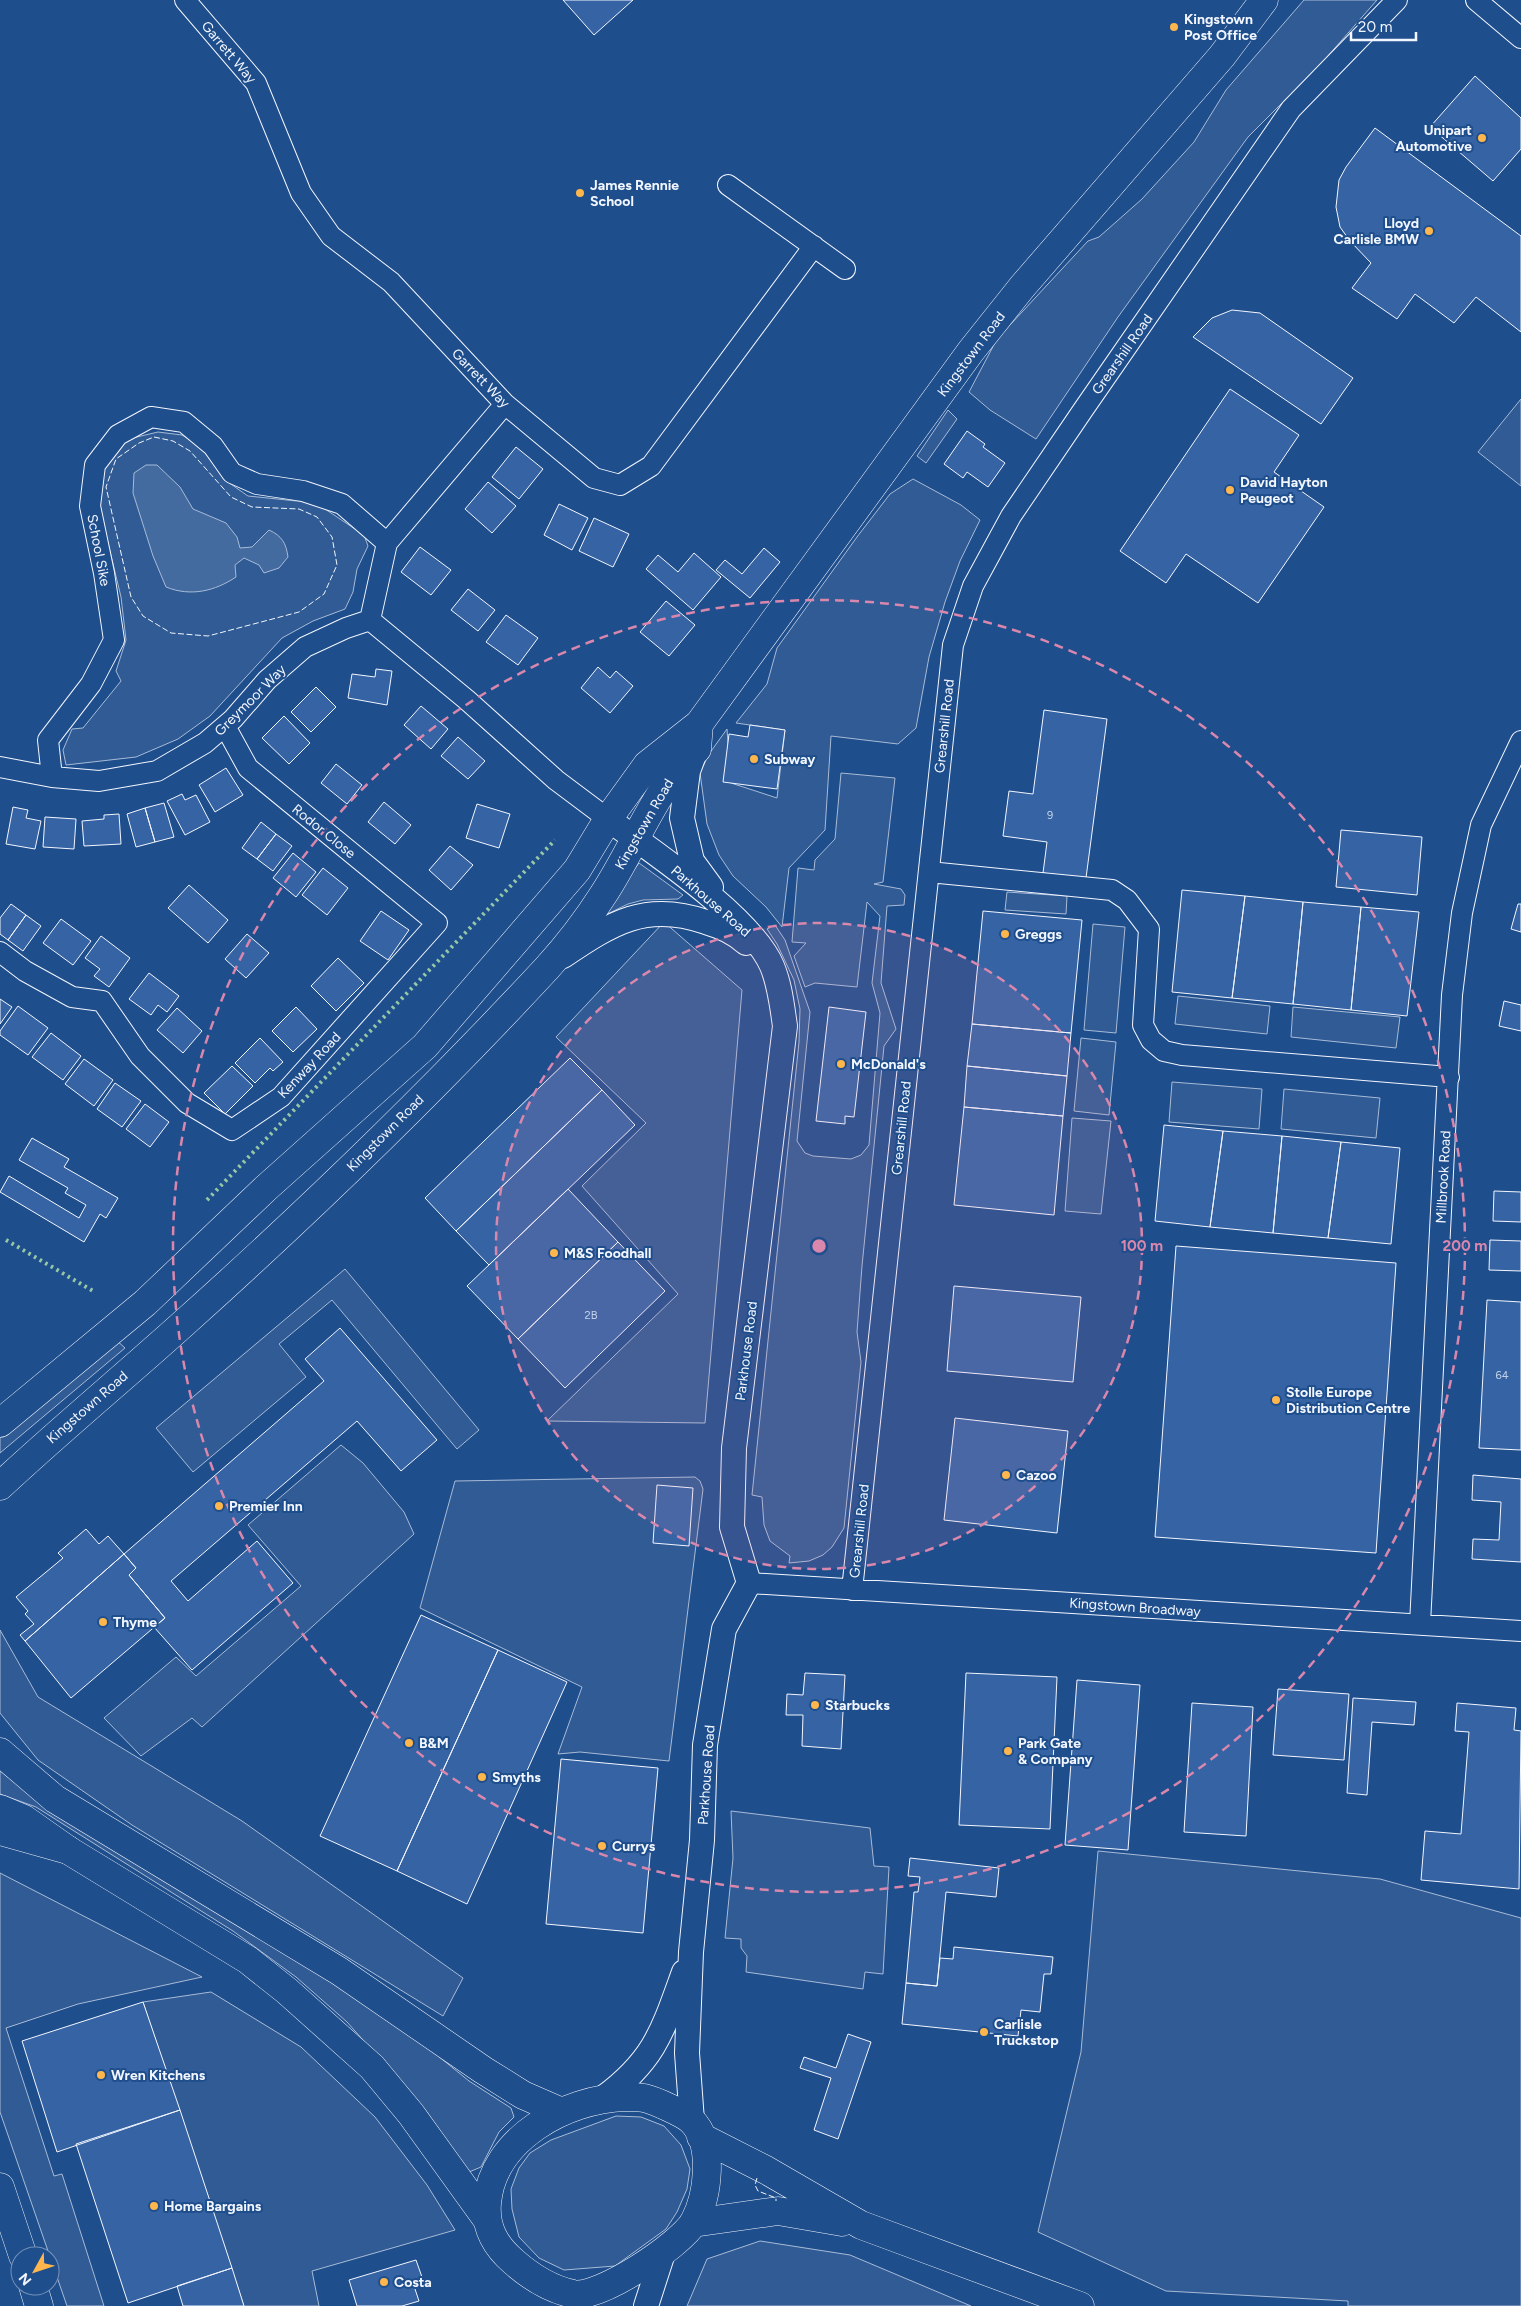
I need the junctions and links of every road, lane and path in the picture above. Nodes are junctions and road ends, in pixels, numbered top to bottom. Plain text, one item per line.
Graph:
1 (185, 0) edge
2 (1264, 0) edge
3 (1397, 0) edge
4 (1479, 2) edge
5 (1521, 38) edge
6 (728, 185) dead end
7 (814, 246) junction
8 (845, 269) dead end
9 (505, 404) junction
10 (387, 543) junction
11 (370, 620) junction
12 (225, 726) junction
13 (698, 737) junction
14 (1521, 741) edge
15 (0, 767) edge
16 (52, 777) junction
17 (608, 819) junction
18 (634, 838) junction
19 (929, 872) junction
20 (727, 911) junction
21 (438, 923) joint
22 (0, 952) edge
23 (549, 965) junction
24 (772, 966) junction
25 (1449, 1077) junction
26 (0, 1423) edge
27 (0, 1486) edge
28 (749, 1583) junction
29 (852, 1590) junction
30 (1420, 1624) junction
31 (1521, 1631) edge
32 (0, 1752) edge
33 (0, 1809) edge
34 (0, 1831) edge
35 (68, 1850) junction
36 (691, 1952) junction
37 (604, 2098) junction
38 (562, 2112) junction
39 (696, 2129) junction
40 (0, 2187) edge
41 (486, 2218) junction
42 (693, 2223) junction
43 (861, 2225) junction
44 (20, 2246) edge
45 (664, 2250) junction
46 (578, 2300) edge
47 (646, 2306) edge
48 (1080, 2306) edge

1 - 9 street, Garrett Way
2 - 13 main road, Kingstown Road
3 - 19 street, Grearshill Road
4 - 5 street
6 - 7 street
7 - 8 street
7 - 9 street, Garrett Way
9 - 10 street
10 - 11 street
10 - 16 street, School Sike
11 - 12 street, Greymoor Way
11 - 17 street
12 - 16 street, Greymoor Way
12 - 21 street, Rodor Close
13 - 17 main road, Kingstown Road
13 - 18 main road, Kingstown Road
13 - 20 street
14 - 25 street, Millbrook Road
15 - 16 street, Greymoor Way
17 - 18 street, Parkhouse Road
17 - 26 main road, Kingstown Road
18 - 20 street, Parkhouse Road
18 - 23 main road, Kingstown Road
19 - 25 street
19 - 29 street, Grearshill Road
20 - 24 street, Parkhouse Road
21 - 22 street, Kenway Road
23 - 24 street
23 - 27 main road, Kingstown Road
24 - 28 street, Parkhouse Road
25 - 30 street, Millbrook Road
28 - 29 street, Kingstown Broadway
28 - 36 street, Parkhouse Road
29 - 30 street, Kingstown Broadway
30 - 31 street, Kingstown Broadway
32 - 38 main road
33 - 35 main road
34 - 35 main road
35 - 41 main road
36 - 37 street, Parkhouse Road
36 - 39 street, Parkhouse Road
37 - 38 main road
37 - 39 main road
38 - 41 main road
39 - 42 main road
39 - 43 main road
40 - 44 main road
41 - 46 main road
42 - 43 main road
42 - 45 main road
43 - 48 main road
45 - 46 main road
45 - 47 street

